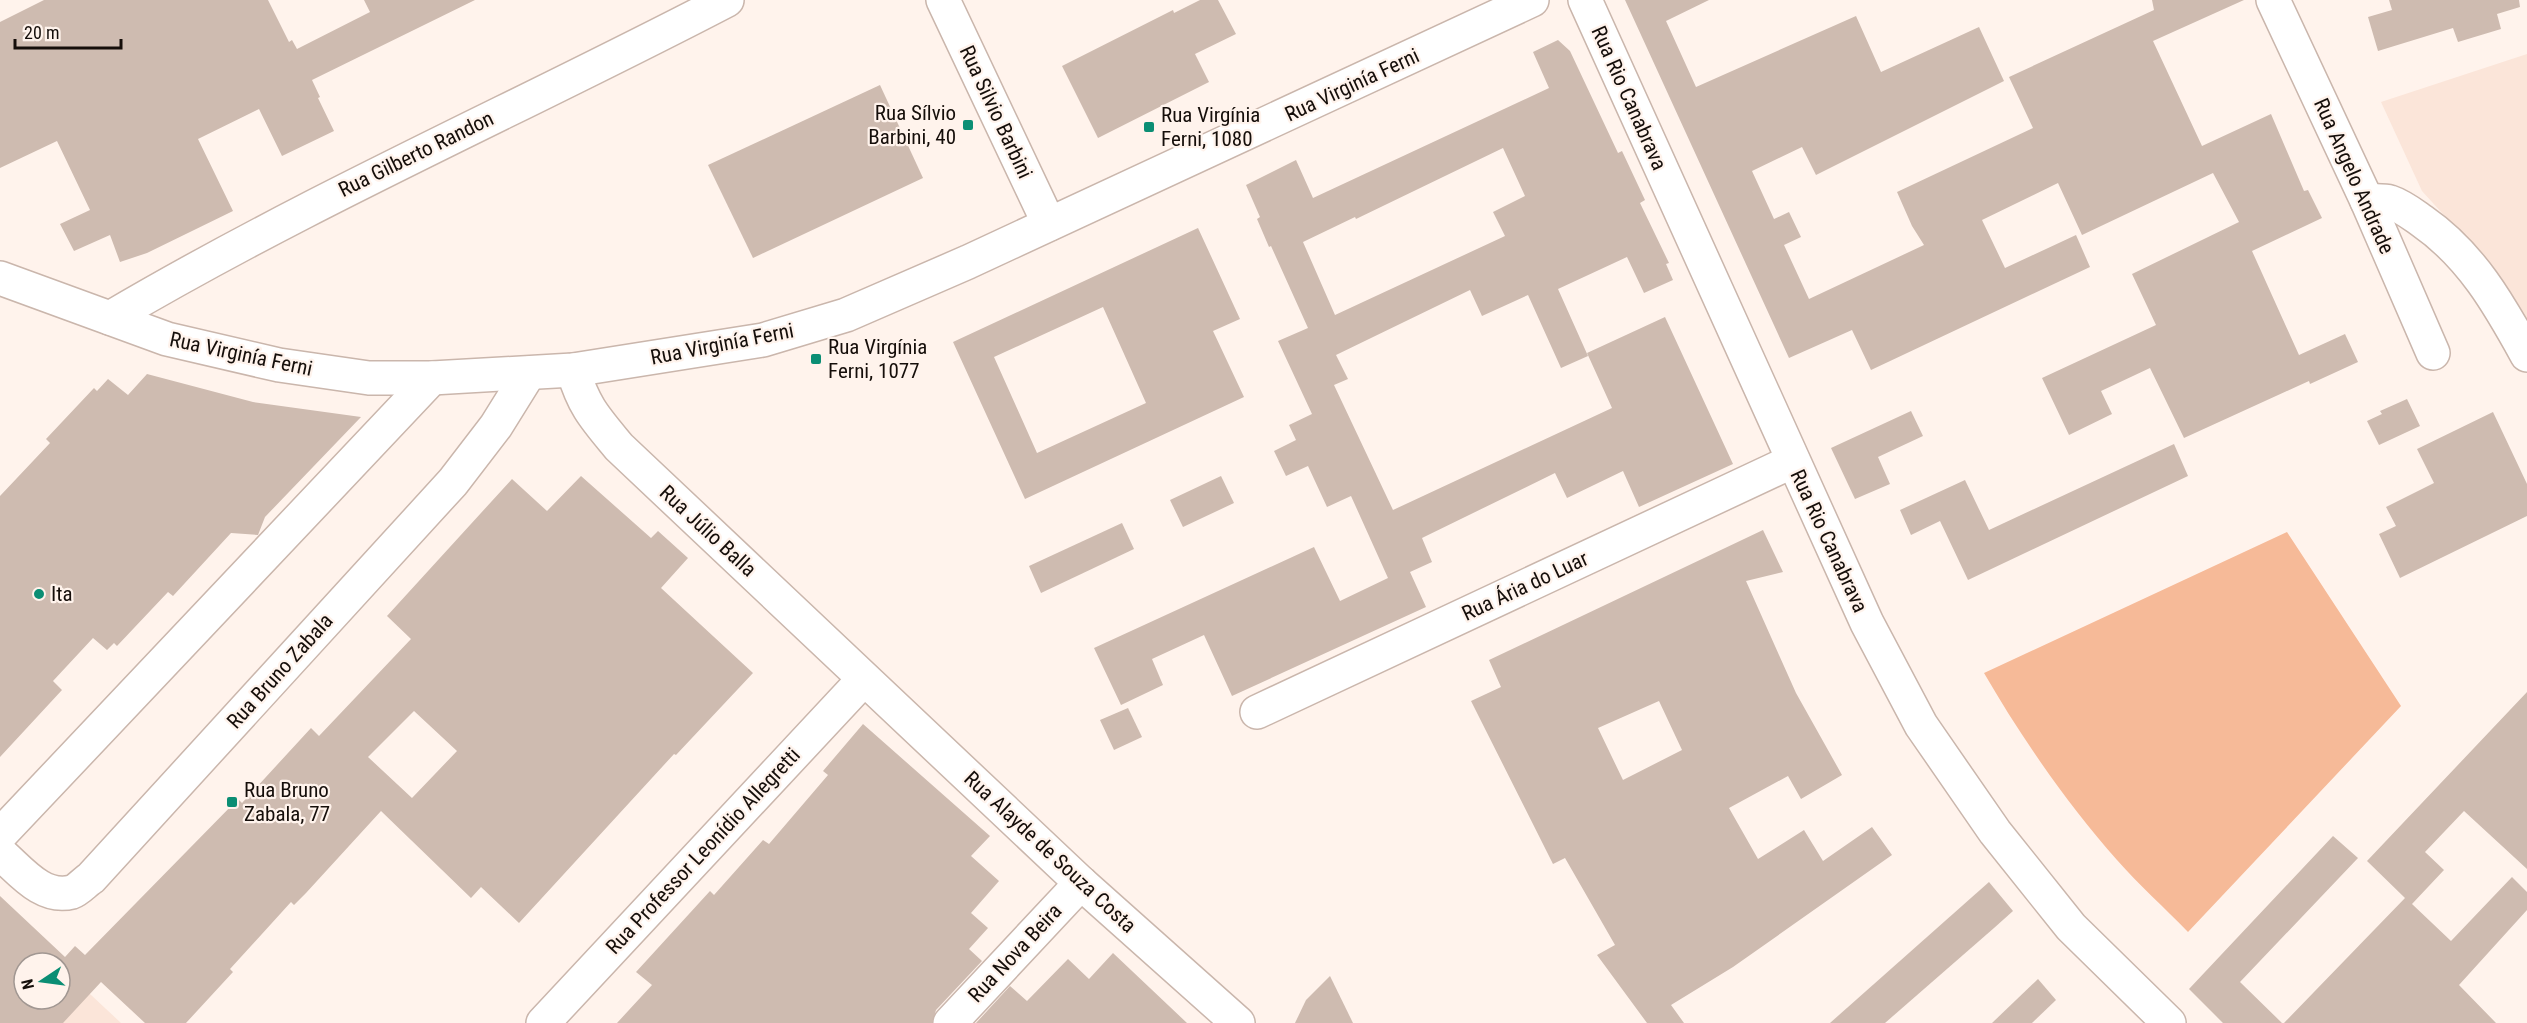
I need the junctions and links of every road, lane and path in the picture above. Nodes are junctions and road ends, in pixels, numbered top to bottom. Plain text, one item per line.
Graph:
1 (727, 0) edge
2 (943, 0) edge
3 (1532, 0) edge
4 (1585, 0) edge
5 (2273, 0) edge
6 (2367, 201) junction
7 (1049, 224) junction
8 (2, 271) edge
9 (110, 318) junction
10 (2433, 353) dead end
11 (2527, 355) edge
12 (573, 370) junction
13 (529, 373) junction
14 (432, 378) junction
15 (1793, 461) junction
16 (864, 679) junction
17 (1257, 712) dead end
18 (0, 835) edge
19 (0, 853) edge
20 (1081, 883) junction
21 (543, 1023) edge
22 (950, 1023) edge
23 (1238, 1023) edge
24 (2169, 1023) edge

1 - 9 street, Rua Gilberto Randon
2 - 7 street, Rua Silvio Barbini
3 - 7 street, Rua Virginía Ferni
4 - 15 street, Rua Rio Canabrava
5 - 6 street, Rua Angelo Andrade
6 - 10 street, Rua Angelo Andrade
6 - 11 street
7 - 12 street, Rua Virginía Ferni
8 - 9 street, Rua Virginía Ferni
9 - 14 street, Rua Virginía Ferni
12 - 13 street, Rua Virginía Ferni
12 - 16 street, Rua Júlio Balla
13 - 14 street, Rua Virginía Ferni
13 - 19 street, Rua Bruno Zabala
14 - 18 street
15 - 17 street, Rua Ária do Luar
15 - 24 street, Rua Rio Canabrava
16 - 20 street, Rua Alayde de Souza Costa
16 - 21 street, Rua Professor Leonídio Allegretti
20 - 22 street, Rua Nova Beira
20 - 23 street, Rua Alayde de Souza Costa

